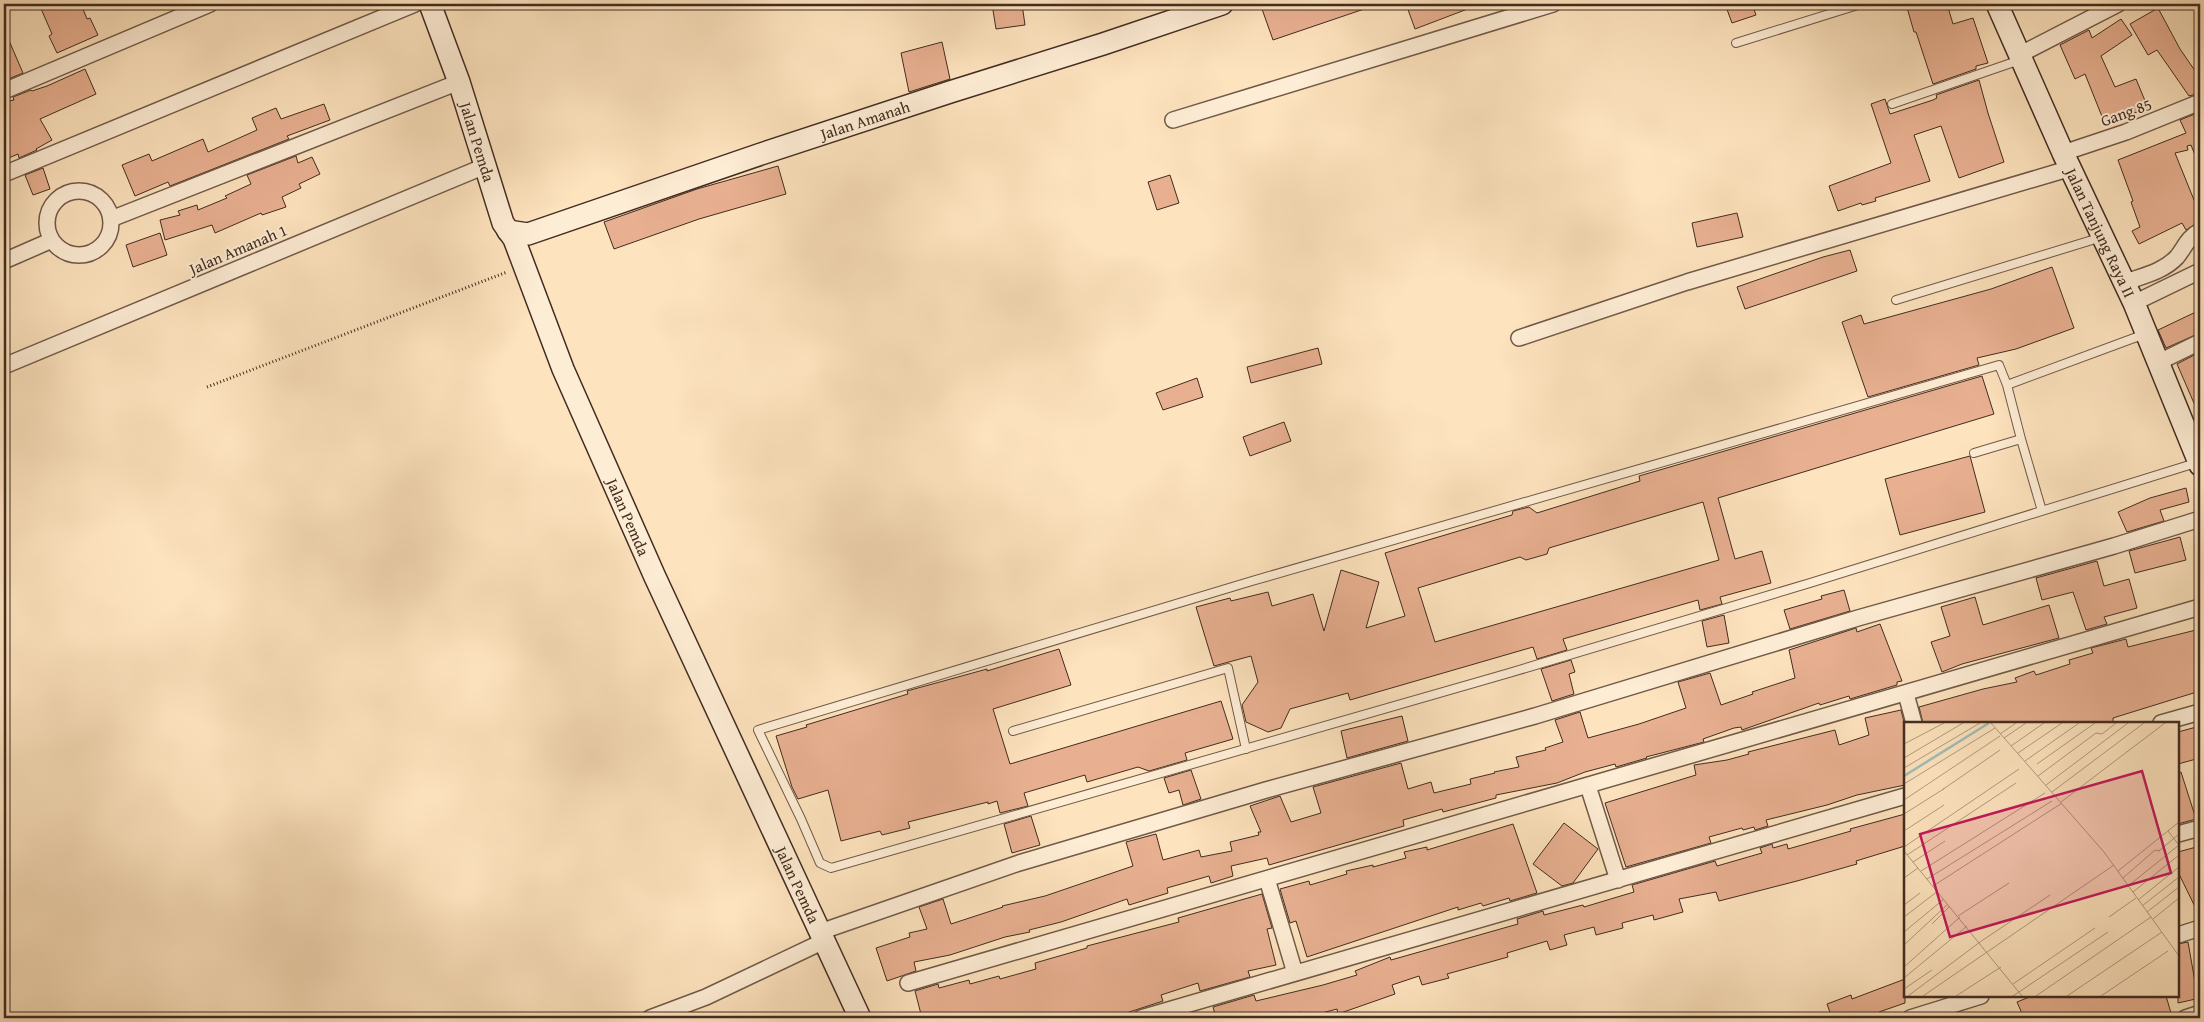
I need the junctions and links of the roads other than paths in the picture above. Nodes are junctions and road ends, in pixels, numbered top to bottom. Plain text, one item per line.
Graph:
1 (210, 4) edge
2 (415, 4) edge
3 (430, 4) edge
4 (1222, 4) edge
5 (1553, 4) edge
6 (1861, 4) edge
7 (1997, 4) edge
8 (2118, 4) edge
9 (1736, 42) dead end
10 (2021, 57) junction
11 (459, 82) junction
12 (4, 91) edge
13 (2200, 102) edge
14 (1892, 104) dead end
15 (1173, 120) dead end
16 (2067, 160) junction
17 (485, 166) junction
18 (4, 174) edge
19 (111, 219) junction
20 (508, 231) junction
21 (2200, 231) edge
22 (2102, 237) junction
23 (52, 240) junction
24 (4, 261) edge
25 (2200, 271) edge
26 (2123, 283) junction
27 (1896, 300) dead end
28 (2134, 303) junction
29 (2147, 333) junction
30 (1519, 338) dead end
31 (2200, 342) edge
32 (2160, 362) junction
33 (4, 366) edge
34 (2006, 386) junction
35 (2021, 439) junction
36 (1974, 453) dead end
37 (2198, 456) edge
38 (2042, 511) junction
39 (2200, 519) edge
40 (2200, 607) edge
41 (1906, 694) junction
42 (2200, 712) edge
43 (1914, 722) edge
44 (2164, 722) edge
45 (1013, 731) dead end
46 (1246, 749) junction
47 (1588, 786) junction
48 (1904, 796) edge
49 (2200, 828) edge
50 (2179, 834) edge
51 (1267, 878) junction
52 (1618, 880) junction
53 (2200, 928) edge
54 (2179, 935) edge
55 (822, 936) junction
56 (1295, 973) junction
57 (908, 983) dead end
58 (1978, 997) edge
59 (2200, 1013) edge
60 (650, 1018) edge
61 (860, 1018) edge
62 (1141, 1018) edge
63 (1910, 1018) edge
64 (2184, 1018) edge

1 - 12 street
2 - 18 street
3 - 11 street, Jalan Pemda
4 - 20 street, Jalan Amanah
5 - 15 street
6 - 9 lane
7 - 10 street, Jalan Tanjung Raya II
8 - 10 street
10 - 14 lane
10 - 16 street, Jalan Tanjung Raya II
11 - 17 street, Jalan Pemda
11 - 19 street
13 - 16 street, Gang 85
16 - 22 street, Jalan Tanjung Raya II
16 - 30 street, Gang 85
17 - 20 street, Jalan Pemda
17 - 33 street, Jalan Amanah 1
19 - 23 street
19 - 23 street
20 - 55 street, Jalan Pemda
21 - 26 street
22 - 26 street, Jalan Tanjung Raya II
22 - 27 lane
23 - 24 street
25 - 28 street
26 - 28 street, Jalan Tanjung Raya II
28 - 29 street, Jalan Tanjung Raya II
29 - 32 street, Jalan Tanjung Raya II
29 - 34 lane
31 - 32 street
32 - 37 street, Jalan Tanjung Raya II
34 - 35 lane
34 - 46 lane
35 - 36 lane
35 - 38 lane
37 - 38 lane
38 - 46 lane
39 - 55 street
40 - 41 street
41 - 43 street
41 - 47 street
42 - 44 street
45 - 46 lane
47 - 51 street
47 - 52 street
48 - 52 street
49 - 50 street
51 - 56 street
51 - 57 street
52 - 56 street
53 - 54 street
55 - 60 street
55 - 61 street, Jalan Pemda
56 - 62 street
58 - 63 street
59 - 64 street

